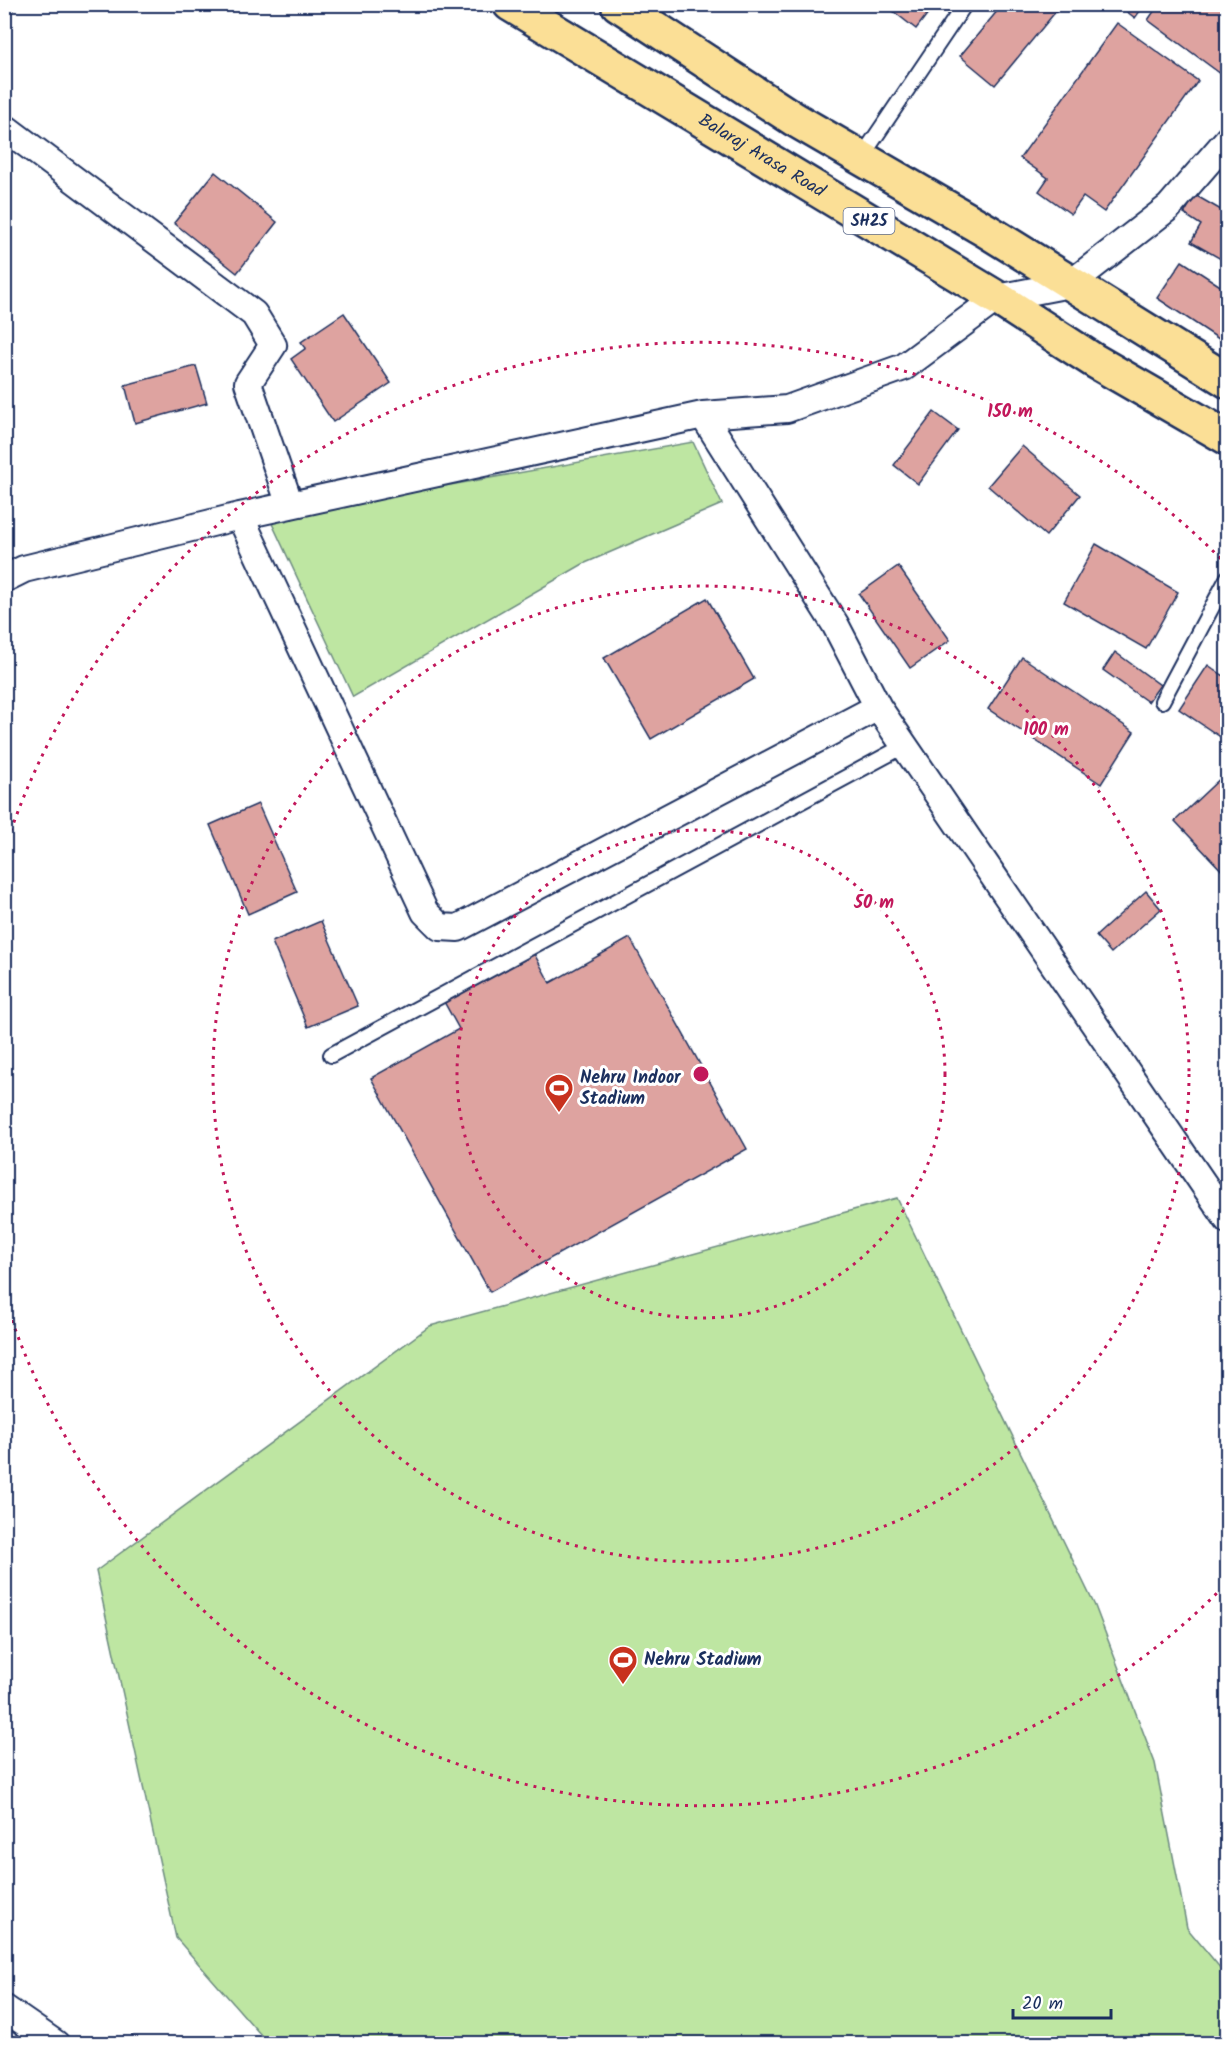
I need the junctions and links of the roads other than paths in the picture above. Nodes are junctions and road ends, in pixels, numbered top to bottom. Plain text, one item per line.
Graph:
1 (510, 4) edge
2 (618, 4) edge
3 (965, 4) edge
4 (4, 127) edge
5 (1227, 139) edge
6 (861, 158) junction
7 (1070, 284) junction
8 (997, 298) junction
9 (1227, 381) edge
10 (703, 415) junction
11 (1227, 438) edge
12 (290, 505) junction
13 (240, 516) junction
14 (1227, 577) edge
15 (4, 579) edge
16 (1162, 701) dead end
17 (878, 707) junction
18 (904, 746) junction
19 (331, 1054) dead end
20 (1227, 1220) edge
21 (4, 2008) edge
22 (54, 2043) edge

1 - 8 main road, Balaraj Arasa Road / SH25
2 - 6 main road, SH25
3 - 6 lane
4 - 12 street
5 - 7 street
6 - 7 main road, SH25
7 - 8 street
7 - 9 main road, SH25
8 - 10 street
8 - 11 main road, Balaraj Arasa Road / SH25
10 - 12 street
10 - 17 street
12 - 13 street
13 - 15 street
13 - 17 street
14 - 16 lane
17 - 18 street
18 - 19 lane
18 - 20 street
21 - 22 street

